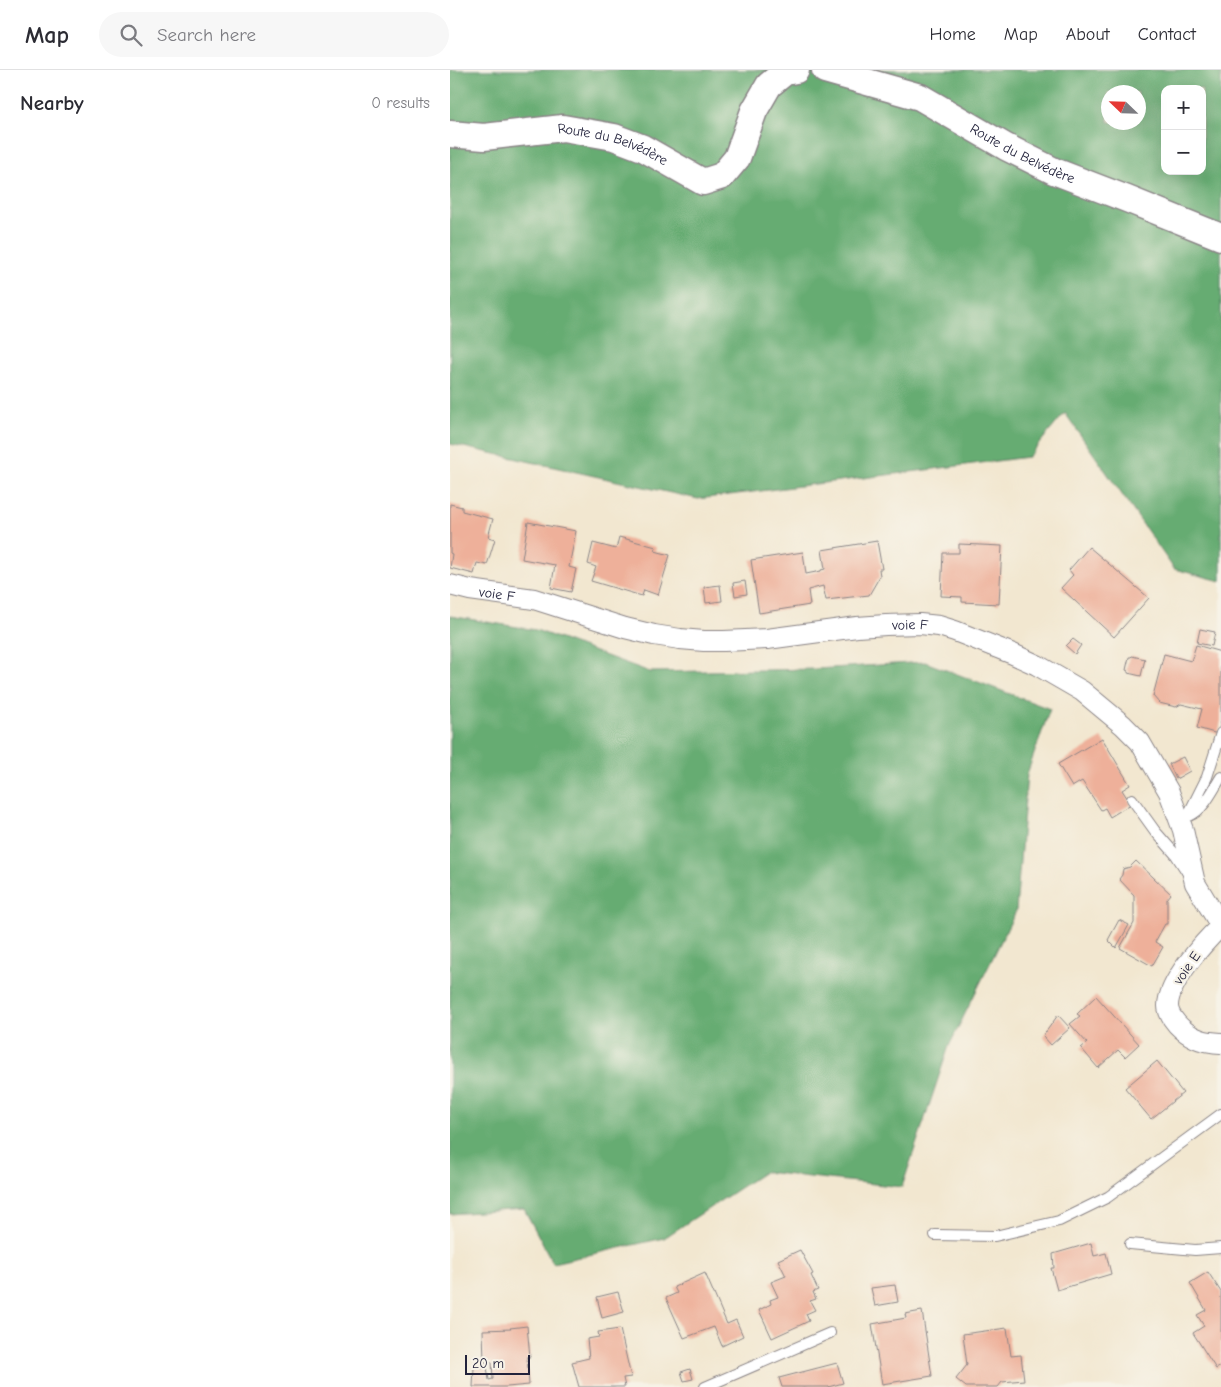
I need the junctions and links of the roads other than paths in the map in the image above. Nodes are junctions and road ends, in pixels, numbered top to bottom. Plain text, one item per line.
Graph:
1 (796, 70) edge
2 (825, 70) edge
3 (450, 134) edge
4 (1221, 238) edge
5 (450, 585) edge
6 (1221, 733) edge
7 (1221, 777) edge
8 (1132, 799) dead end
9 (1183, 818) junction
10 (1195, 883) junction
11 (1221, 926) edge
12 (1221, 1043) edge
13 (1221, 1114) edge
14 (935, 1235) dead end
15 (1130, 1244) dead end
16 (1221, 1248) edge
17 (830, 1333) dead end
18 (705, 1387) edge

1 - 3 street, Route du Belvédère
2 - 4 street, Route du Belvédère
5 - 9 street, voie F
6 - 9 lane
7 - 9 lane
8 - 10 lane
9 - 10 street, voie F
10 - 11 street, voie F
11 - 12 street, voie E
13 - 14 lane
15 - 16 lane
17 - 18 lane

